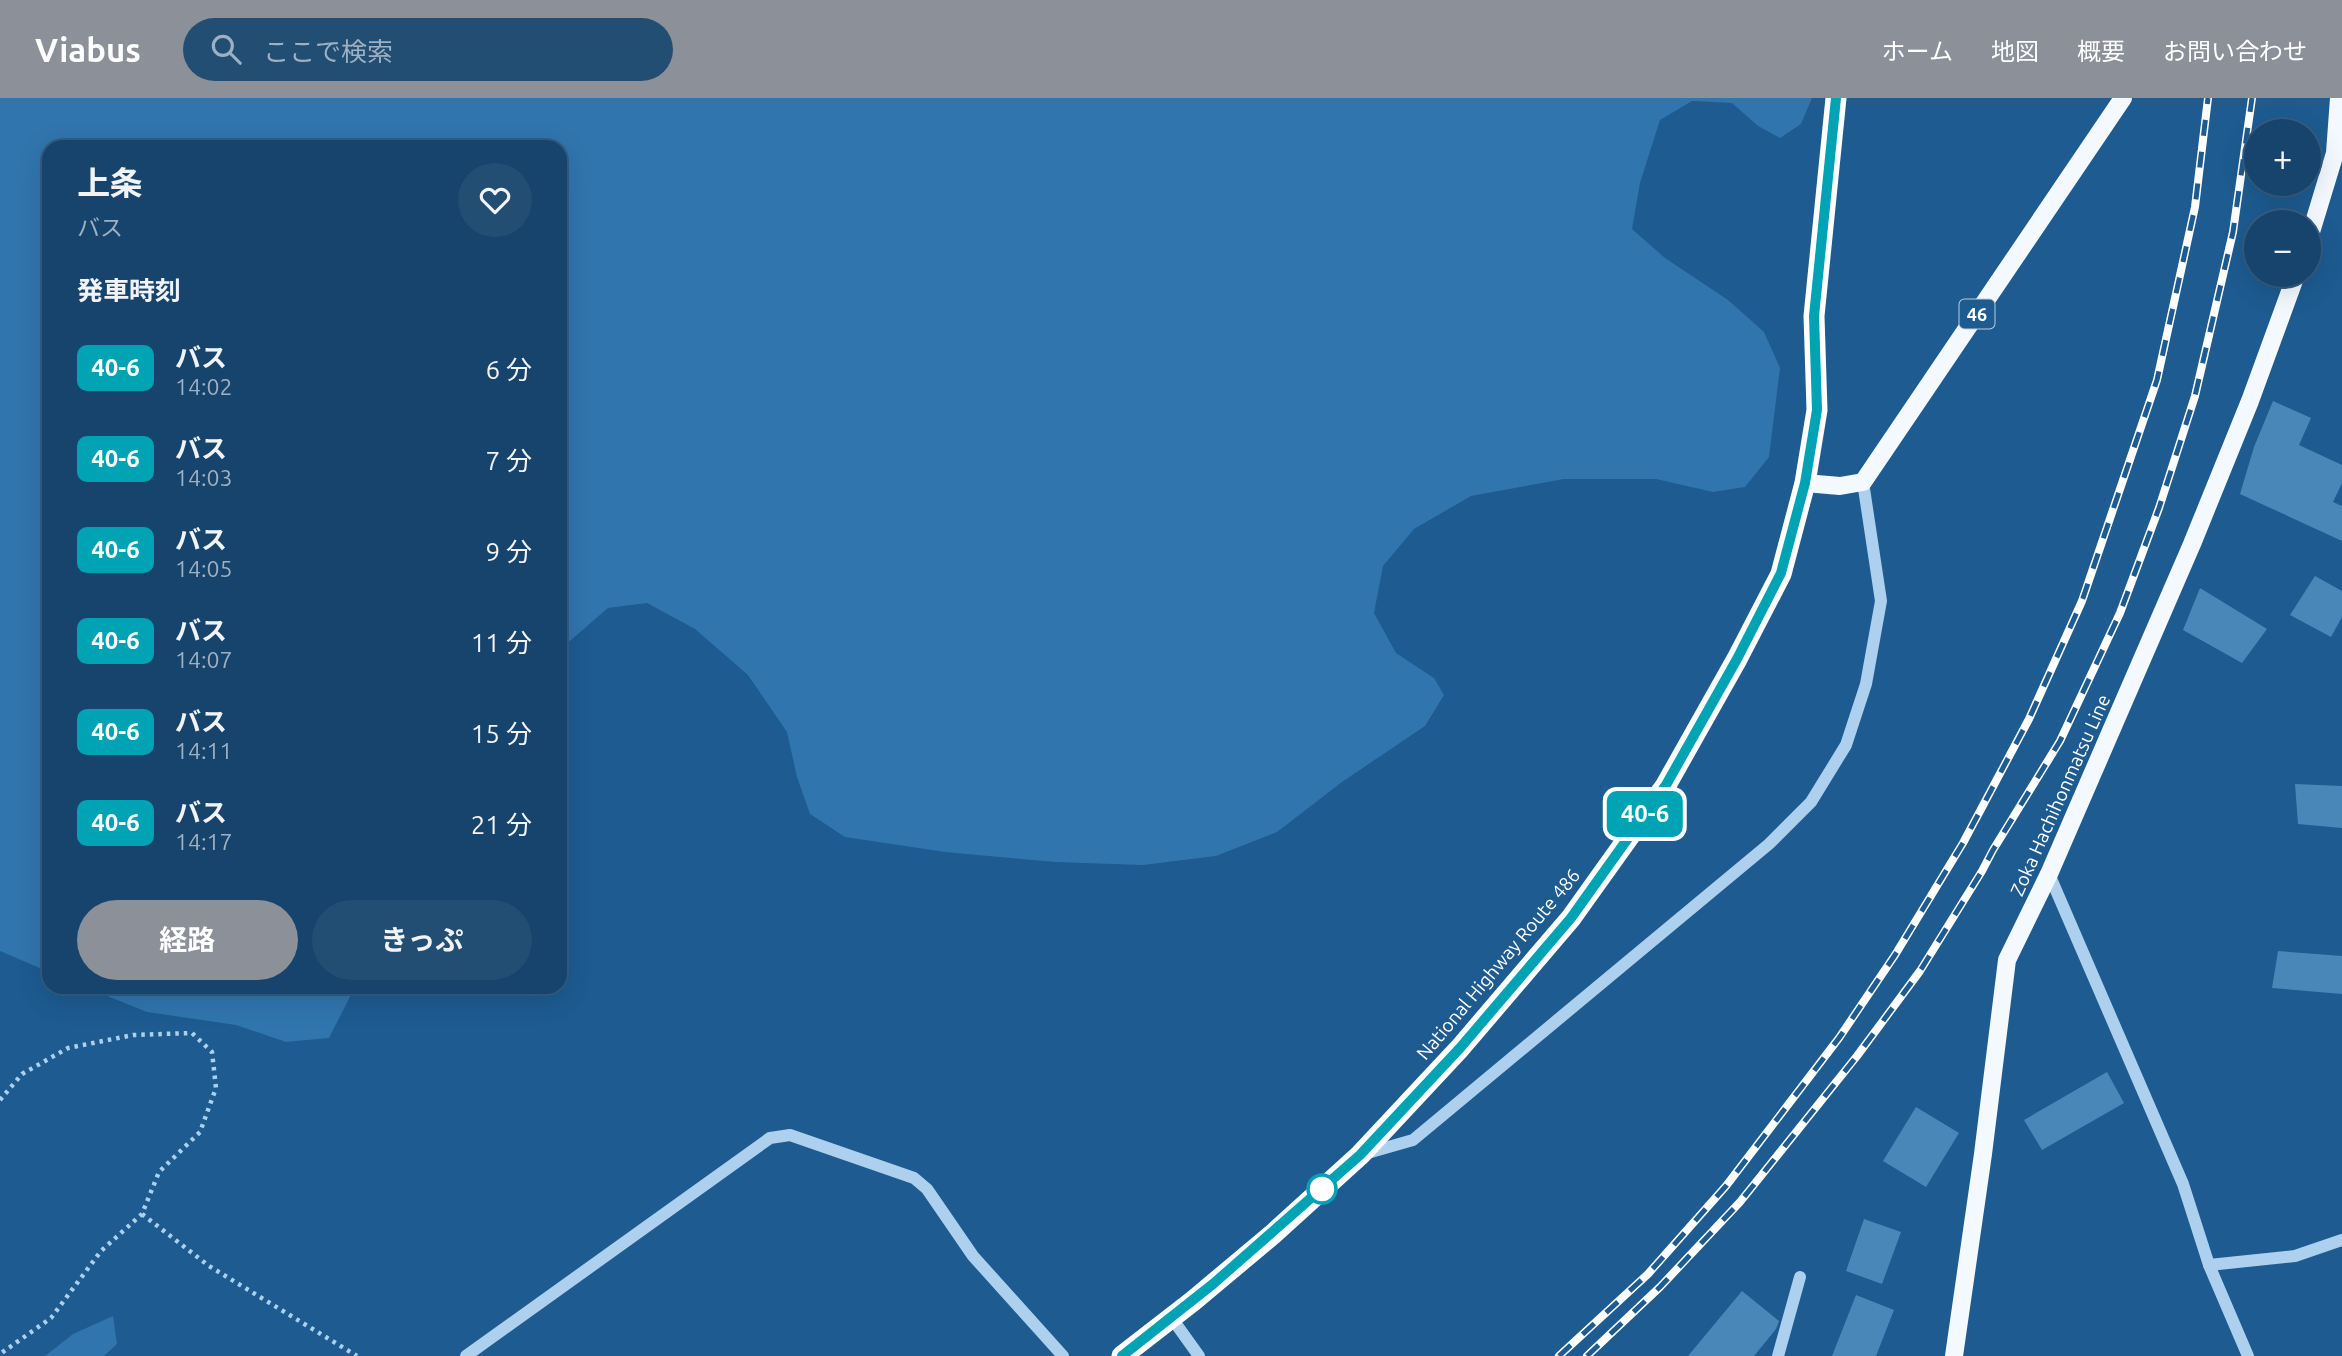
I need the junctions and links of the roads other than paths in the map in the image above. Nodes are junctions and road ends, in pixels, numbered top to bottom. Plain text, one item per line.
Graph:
1 (1836, 98) edge
2 (2123, 98) edge
3 (2339, 98) edge
4 (2339, 154) edge
5 (2319, 210) edge
6 (2293, 287) edge
7 (1863, 482) junction
8 (1805, 483) junction
9 (2049, 874) junction
10 (1360, 1155) junction
11 (2342, 1240) edge
12 (2209, 1265) junction
13 (1800, 1278) dead end
14 (1171, 1317) junction
15 (466, 1356) edge
16 (1063, 1356) edge
17 (1122, 1356) edge
18 (1199, 1356) edge
19 (1778, 1356) edge
20 (1954, 1356) edge
21 (2248, 1356) edge

1 - 8 highway, National Highway Route 486
2 - 7 main road, 46
3 - 4 main road
4 - 5 main road
6 - 9 main road, Zoka Hachihonmatsu Line
7 - 8 main road
7 - 10 street
8 - 10 highway, National Highway Route 486
9 - 12 street
9 - 20 main road, Zoka Hachihonmatsu Line
10 - 14 highway, National Highway Route 486
11 - 12 street
12 - 21 street
13 - 19 street
14 - 17 highway, National Highway Route 486
14 - 18 street
15 - 16 street

